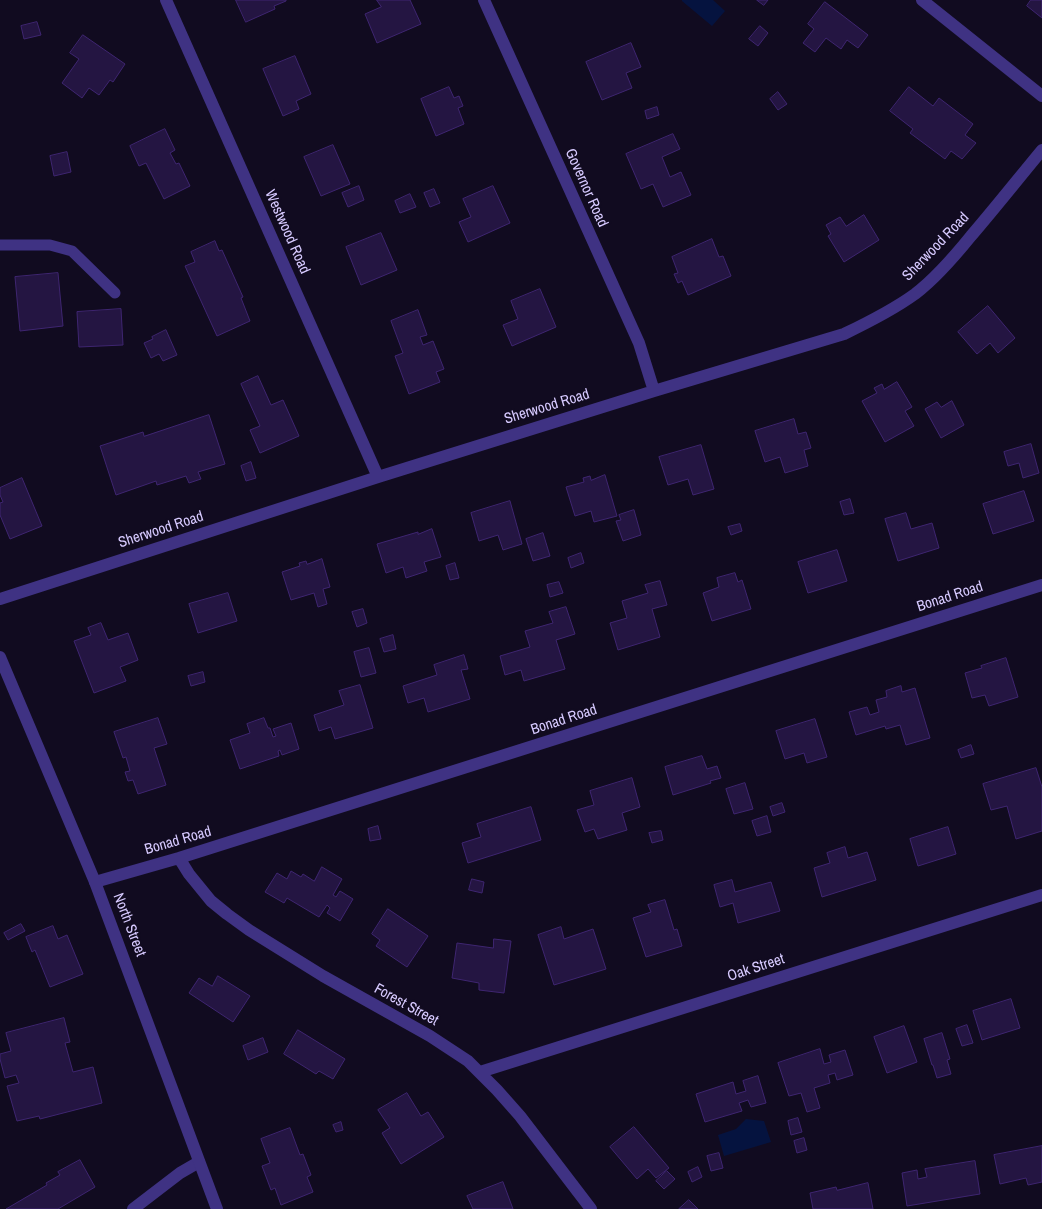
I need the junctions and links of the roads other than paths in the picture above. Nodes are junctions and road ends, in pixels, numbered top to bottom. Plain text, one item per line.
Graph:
1 (166, 0) edge
2 (484, 0) edge
3 (922, 0) edge
4 (1042, 96) edge
5 (1042, 150) edge
6 (0, 245) edge
7 (114, 293) dead end
8 (654, 391) junction
9 (378, 477) junction
10 (1042, 585) edge
11 (0, 599) edge
12 (0, 658) edge
13 (179, 858) junction
14 (95, 882) junction
15 (1042, 895) edge
16 (480, 1072) junction
17 (199, 1162) junction
18 (133, 1209) edge
19 (217, 1209) edge
20 (591, 1209) edge

1 - 9 street, Westwood Road
2 - 8 street, Governor Road
3 - 4 street
5 - 8 street, Sherwood Road
6 - 7 lane
8 - 9 street, Sherwood Road
9 - 11 street, Sherwood Road
10 - 13 street, Bonad Road
12 - 14 street, North Street
13 - 14 street, Bonad Road
13 - 16 street, Forest Street
14 - 17 street, North Street
15 - 16 street, Oak Street
16 - 20 street, Forest Street
17 - 18 street
17 - 19 street, North Street

